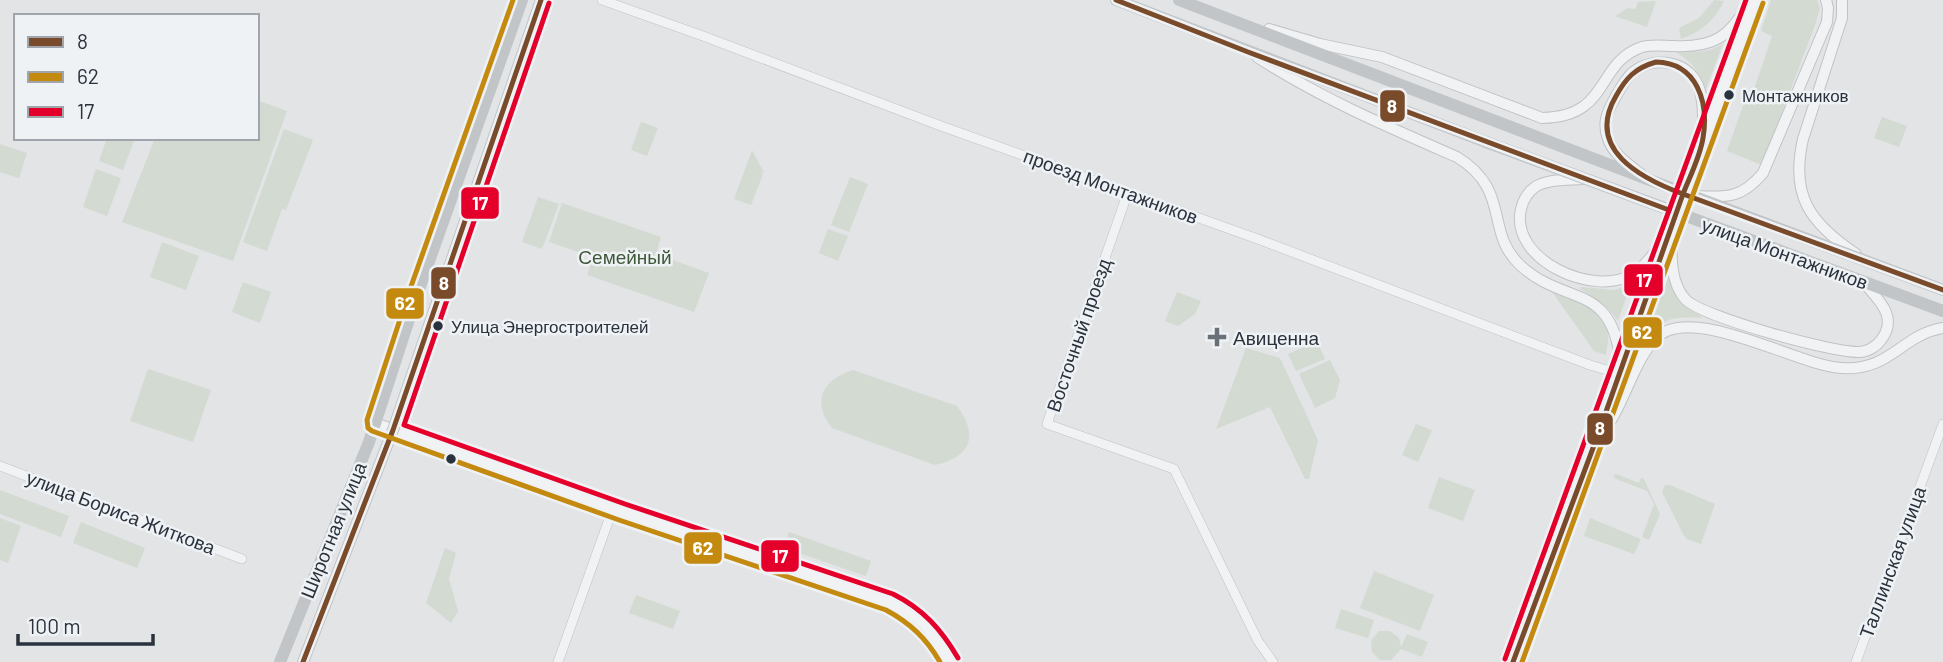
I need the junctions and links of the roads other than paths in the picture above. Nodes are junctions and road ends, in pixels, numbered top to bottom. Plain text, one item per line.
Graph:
1 (522, 0) edge
2 (541, 0) edge
3 (602, 0) edge
4 (1116, 0) edge
5 (1180, 0) edge
6 (1826, 0) edge
7 (1842, 0) edge
8 (1754, 2) edge
9 (1207, 11) junction
10 (1248, 52) junction
11 (478, 123) junction
12 (496, 130) junction
13 (1704, 140) junction
14 (463, 166) junction
15 (481, 173) junction
16 (1584, 179) junction
17 (1647, 179) junction
18 (1128, 192) junction
19 (1690, 195) junction
20 (1670, 229) junction
21 (1863, 258) junction
22 (1862, 281) junction
23 (1943, 290) edge
24 (1943, 311) edge
25 (1943, 328) edge
26 (1621, 370) junction
27 (375, 423) junction
28 (1943, 424) edge
29 (393, 430) junction
30 (1596, 440) junction
31 (0, 466) edge
32 (613, 508) junction
33 (242, 559) dead end
34 (280, 662) edge
35 (303, 662) edge
36 (558, 662) edge
37 (950, 662) edge
38 (1273, 662) edge
39 (1513, 662) edge
40 (1856, 662) edge

1 - 11 main road, Широтная улица
2 - 12 main road, Широтная улица
3 - 18 street, проезд Монтажников
4 - 10 main road, улица Монтажников
5 - 9 main road, улица Монтажников
6 - 19 street
7 - 21 street
8 - 9 street
8 - 13 street
9 - 17 main road, улица Монтажников
10 - 16 main road, улица Монтажников, bridge
10 - 26 street
11 - 12 main road
11 - 14 main road, Широтная улица
12 - 15 main road, Широтная улица
13 - 17 street
13 - 20 street
14 - 15 main road
14 - 27 main road, Широтная улица
15 - 29 main road, Широтная улица
16 - 20 street
16 - 22 main road, улица Монтажников, bridge
17 - 19 main road, улица Монтажников, bridge
18 - 26 street, проезд Монтажников
18 - 38 street, Восточный проезд
19 - 21 main road, улица Монтажников
20 - 22 street
20 - 26 street
21 - 23 main road, улица Монтажников
22 - 24 main road, улица Монтажников, bridge
25 - 30 street
26 - 30 street
27 - 29 street
27 - 34 main road, Широтная улица
28 - 40 street, Таллинская улица
29 - 32 street
29 - 35 main road, Широтная улица
30 - 39 street
31 - 33 street, улица Бориса Житкова
32 - 36 street
32 - 37 street

